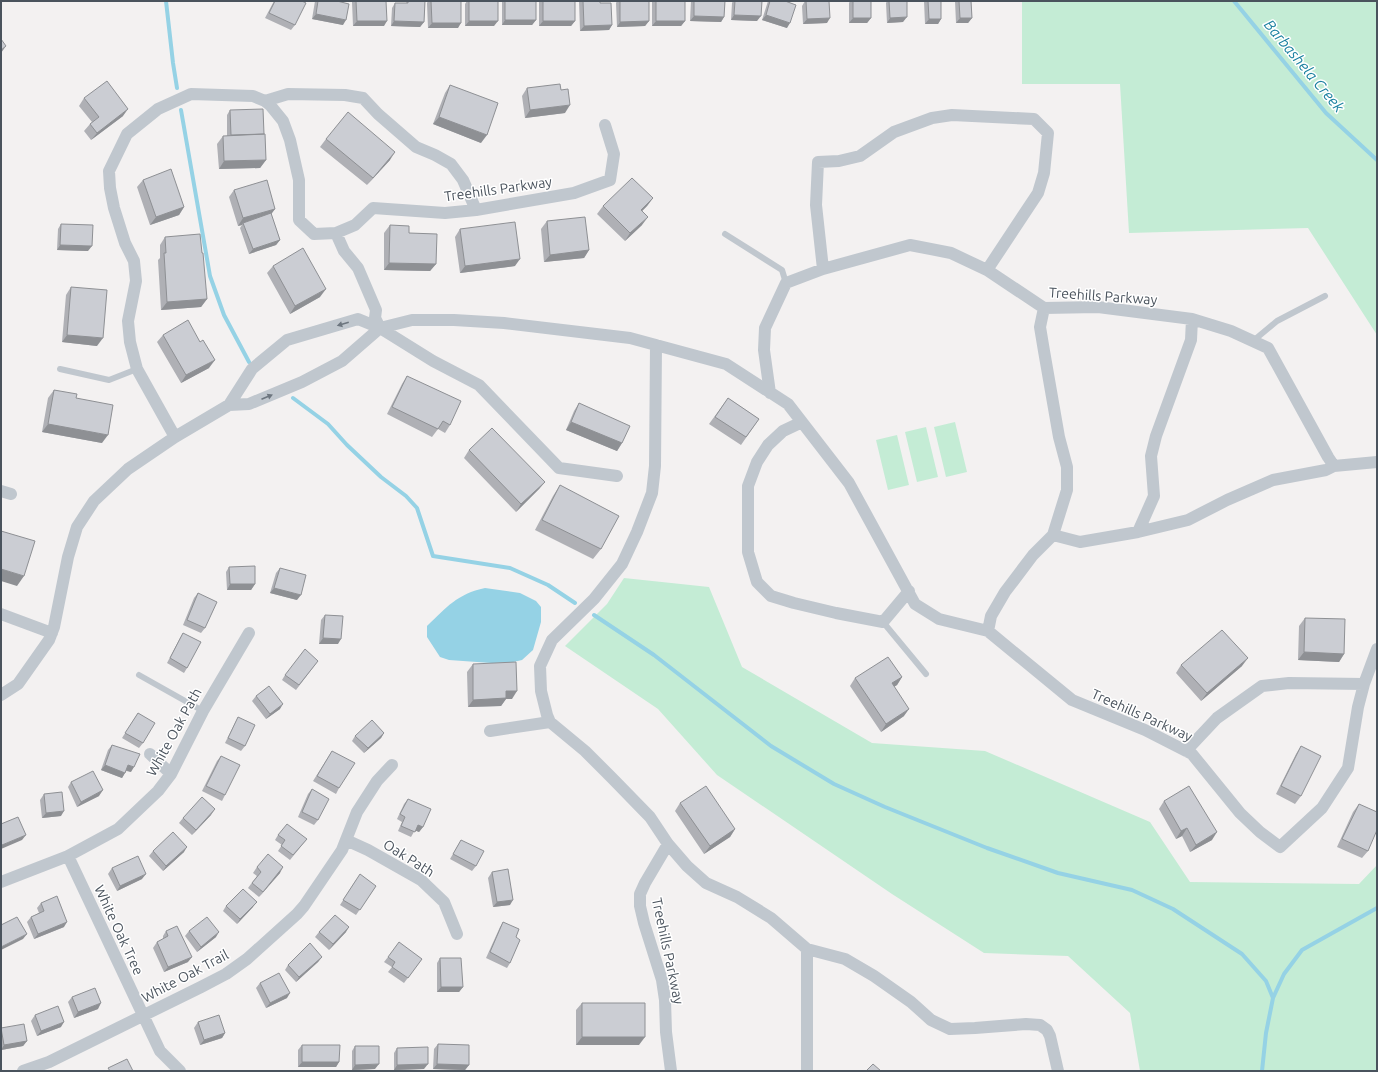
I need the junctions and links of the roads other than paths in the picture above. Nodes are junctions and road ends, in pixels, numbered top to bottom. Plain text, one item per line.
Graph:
1 (265, 101) junction
2 (605, 125) dead end
3 (476, 210) junction
4 (336, 233) junction
5 (725, 234) dead end
6 (822, 269) junction
7 (987, 270) junction
8 (786, 282) junction
9 (1325, 296) dead end
10 (1044, 308) junction
11 (1192, 319) junction
12 (380, 328) junction
13 (1253, 341) junction
14 (656, 345) junction
15 (60, 369) dead end
16 (138, 369) junction
17 (770, 393) junction
18 (229, 405) junction
19 (802, 422) junction
20 (175, 437) junction
21 (1377, 462) edge
22 (1334, 466) junction
23 (616, 476) dead end
24 (1138, 532) junction
25 (1053, 535) junction
26 (908, 591) junction
27 (1, 614) edge
28 (883, 622) junction
29 (988, 631) junction
30 (52, 633) junction
31 (249, 633) dead end
32 (1377, 649) edge
33 (926, 674) dead end
34 (139, 675) dead end
35 (1364, 684) junction
36 (1, 695) edge
37 (203, 711) junction
38 (550, 722) junction
39 (490, 731) dead end
40 (1186, 751) junction
41 (150, 754) dead end
42 (392, 765) dead end
43 (171, 774) junction
44 (346, 840) junction
45 (668, 844) junction
46 (68, 856) junction
47 (1, 882) edge
48 (457, 934) dead end
49 (807, 949) junction
50 (143, 1016) junction
51 (23, 1071) edge
52 (180, 1071) edge
53 (670, 1071) edge
54 (807, 1071) edge
55 (1058, 1071) edge

1 - 3 street
1 - 4 street, Treehills Parkway
1 - 16 street
2 - 3 street, Treehills Parkway
3 - 4 street, Treehills Parkway
4 - 12 street
5 - 8 lane
6 - 7 street, Treehills Parkway
6 - 7 street
6 - 8 street, Treehills Parkway
7 - 10 street, Treehills Parkway
8 - 17 street
9 - 13 lane
10 - 11 street, Treehills Parkway
10 - 25 street
11 - 13 street, Treehills Parkway
11 - 24 street
12 - 14 street, Treehills Parkway
18 -> 12 street, Treehills Parkway
12 -> 18 street, Treehills Parkway
12 - 23 street, Treehills Parkway
13 - 22 street, Treehills Parkway
14 - 17 street, Treehills Parkway
14 - 38 street
15 - 16 lane
16 - 20 street
17 - 19 street, Treehills Parkway
18 - 20 street, Treehills Parkway
19 - 26 street, Treehills Parkway
19 - 28 street
20 - 30 street, Treehills Parkway
21 - 22 street
22 - 24 street
24 - 25 street
25 - 29 street
26 - 28 street
26 - 29 street, Treehills Parkway
27 - 30 street
28 - 33 lane
29 - 40 street, Treehills Parkway
30 - 36 street, Treehills Parkway
31 - 37 street, White Oak Path
32 - 35 street, Treehills Parkway
34 - 37 lane
35 - 40 street
35 - 40 street, Treehills Parkway
37 - 43 street, White Oak Path
38 - 39 street
38 - 45 street
41 - 43 street
42 - 44 street, White Oak Trail
43 - 46 street, White Oak Path
44 - 48 street, Oak Path
44 - 50 street, White Oak Trail
45 - 49 street
45 - 53 street, Treehills Parkway
46 - 47 street, White Oak Path
46 - 50 street, White Oak Tree
49 - 54 street
49 - 55 street
50 - 51 street, White Oak Trail
50 - 52 street, White Oak Tree

